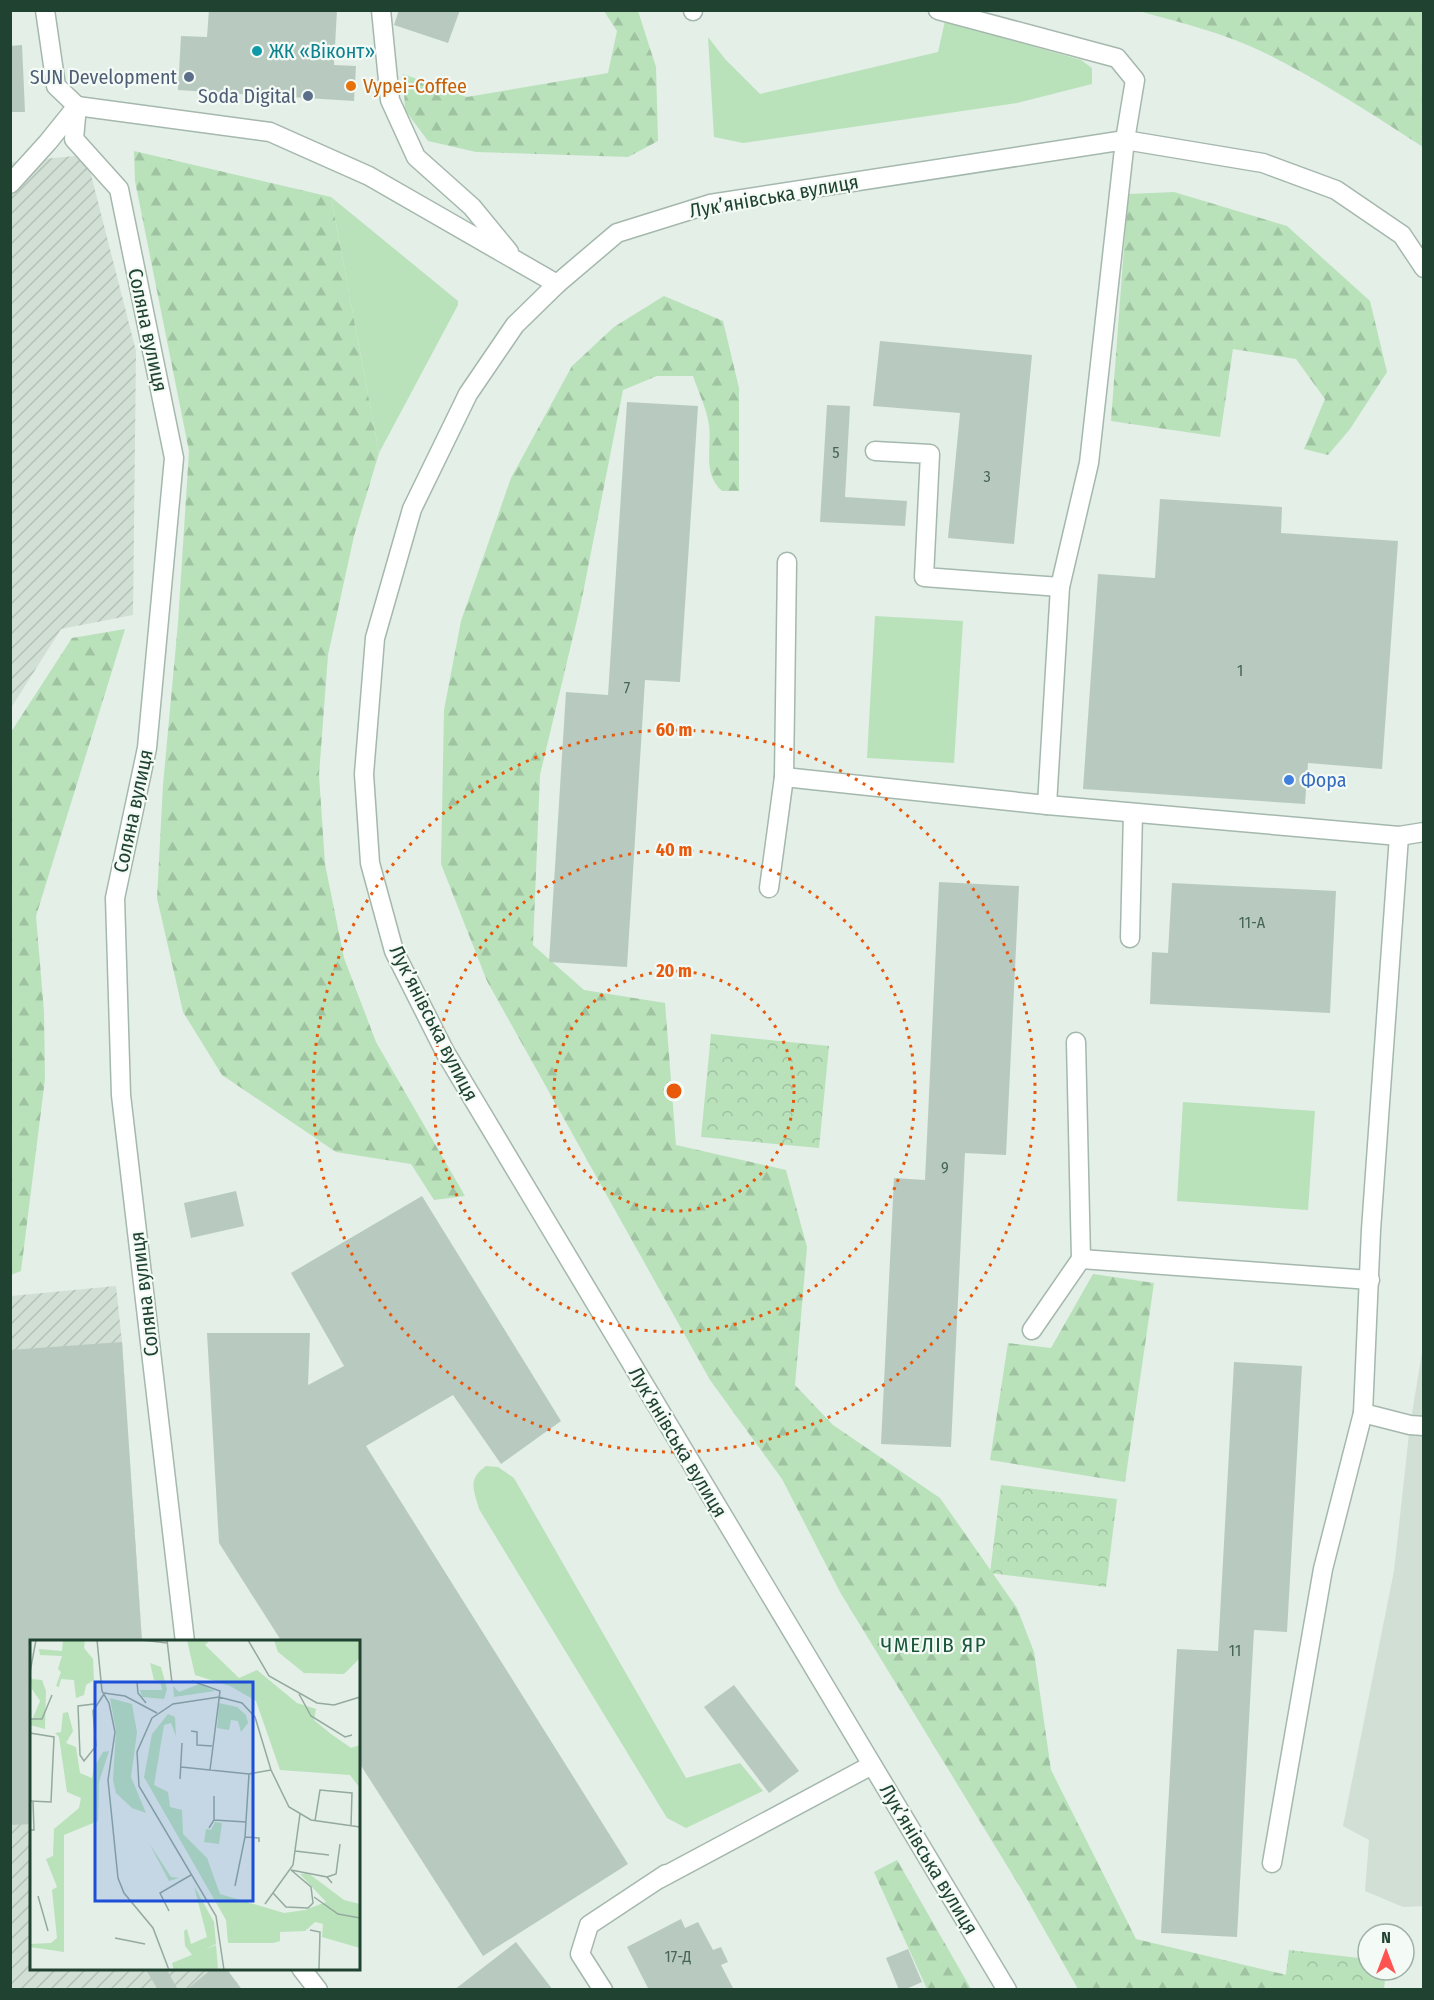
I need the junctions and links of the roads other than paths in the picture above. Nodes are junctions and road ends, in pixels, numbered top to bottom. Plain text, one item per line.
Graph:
1 (45, 10) edge
2 (381, 10) edge
3 (938, 10) edge
4 (77, 106) junction
5 (1125, 140) junction
6 (10, 184) edge
7 (518, 262) junction
8 (1424, 268) edge
9 (557, 285) junction
10 (875, 451) dead end
11 (787, 562) dead end
12 (1060, 587) junction
13 (783, 777) junction
14 (1047, 805) junction
15 (1133, 813) junction
16 (1424, 832) edge
17 (1399, 836) junction
18 (769, 888) dead end
19 (1130, 938) dead end
20 (1076, 1042) dead end
21 (1081, 1259) junction
22 (1370, 1280) junction
23 (1032, 1330) dead end
24 (1363, 1413) junction
25 (1424, 1426) edge
26 (185, 1640) edge
27 (872, 1765) junction
28 (1272, 1863) dead end
29 (303, 1970) edge
30 (318, 1989) edge
31 (603, 1989) edge
32 (1007, 1989) edge

1 - 4 street
2 - 7 street
3 - 5 street
4 - 6 street
4 - 7 street
4 - 26 street, Соляна вулиця
5 - 8 street, Лукʼянівська вулиця
5 - 9 street, Лукʼянівська вулиця
5 - 12 street
7 - 9 street
9 - 27 street, Лукʼянівська вулиця
10 - 12 street
11 - 13 street
12 - 14 street
13 - 14 street
13 - 18 street
14 - 15 street
15 - 17 street
15 - 19 street
16 - 17 street
17 - 22 street
20 - 21 street
21 - 22 street
21 - 23 street
22 - 24 street
24 - 25 street
24 - 28 street
27 - 31 street
27 - 32 street, Лукʼянівська вулиця
29 - 30 street

